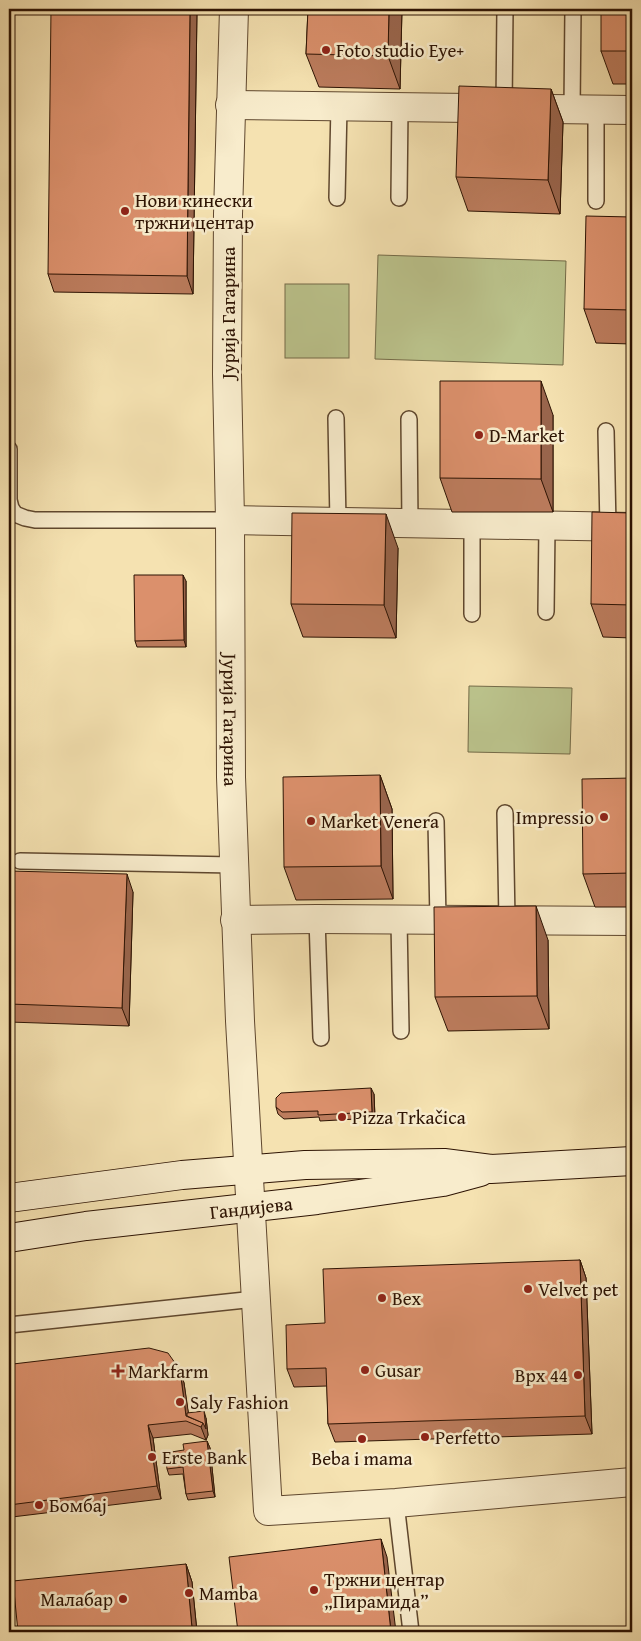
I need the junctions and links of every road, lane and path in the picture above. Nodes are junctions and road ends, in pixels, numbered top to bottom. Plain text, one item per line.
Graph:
1 (234, 9) edge
2 (505, 9) edge
3 (573, 9) edge
4 (230, 105) junction
5 (338, 106) junction
6 (400, 107) junction
7 (504, 108) junction
8 (584, 109) junction
9 (632, 110) edge
10 (337, 198) dead end
11 (399, 198) dead end
12 (596, 202) dead end
13 (336, 418) dead end
14 (410, 419) dead end
15 (606, 431) dead end
16 (9, 449) edge
17 (230, 520) junction
18 (338, 522) junction
19 (410, 524) junction
20 (472, 525) junction
21 (547, 526) junction
22 (620, 527) edge
23 (546, 612) dead end
24 (472, 614) dead end
25 (505, 813) dead end
26 (436, 821) dead end
27 (20, 861) dead end
28 (234, 865) junction
29 (317, 919) junction
30 (235, 920) junction
31 (399, 920) junction
32 (438, 920) junction
33 (507, 920) junction
34 (632, 921) edge
35 (401, 1031) dead end
36 (321, 1038) dead end
37 (632, 1161) edge
38 (248, 1168) junction
39 (491, 1169) junction
40 (9, 1198) edge
41 (250, 1207) junction
42 (9, 1238) edge
43 (255, 1299) junction
44 (9, 1325) edge
45 (632, 1482) edge
46 (396, 1503) junction
47 (411, 1632) edge

1 - 4 street, Јурија Гагарина
2 - 7 lane
3 - 8 lane
4 - 5 street
4 - 17 street, Јурија Гагарина
5 - 6 street
5 - 10 lane
6 - 7 street
6 - 11 lane
7 - 8 street
8 - 9 street
8 - 12 lane
13 - 18 lane
14 - 19 lane
15 - 22 lane
16 - 17 lane
17 - 18 street
17 - 28 street, Јурија Гагарина
18 - 19 street
19 - 20 street
20 - 21 street
20 - 24 lane
21 - 22 street
21 - 23 lane
25 - 33 lane
26 - 32 lane
27 - 28 lane
28 - 30 street, Јурија Гагарина
29 - 30 street
29 - 31 street
29 - 36 lane
30 - 38 street, Јурија Гагарина
31 - 32 street
31 - 35 lane
32 - 33 street
33 - 34 street
37 - 39 street, Гандијева
38 - 39 street, Гандијева
38 - 40 street, Гандијева
38 - 41 street, Јурија Гагарина
39 - 41 street, Гандијева
41 - 42 street, Гандијева
41 - 43 street, Јурија Гагарина
43 - 44 lane
43 - 46 street, Јурија Гагарина
45 - 46 street
46 - 47 lane

